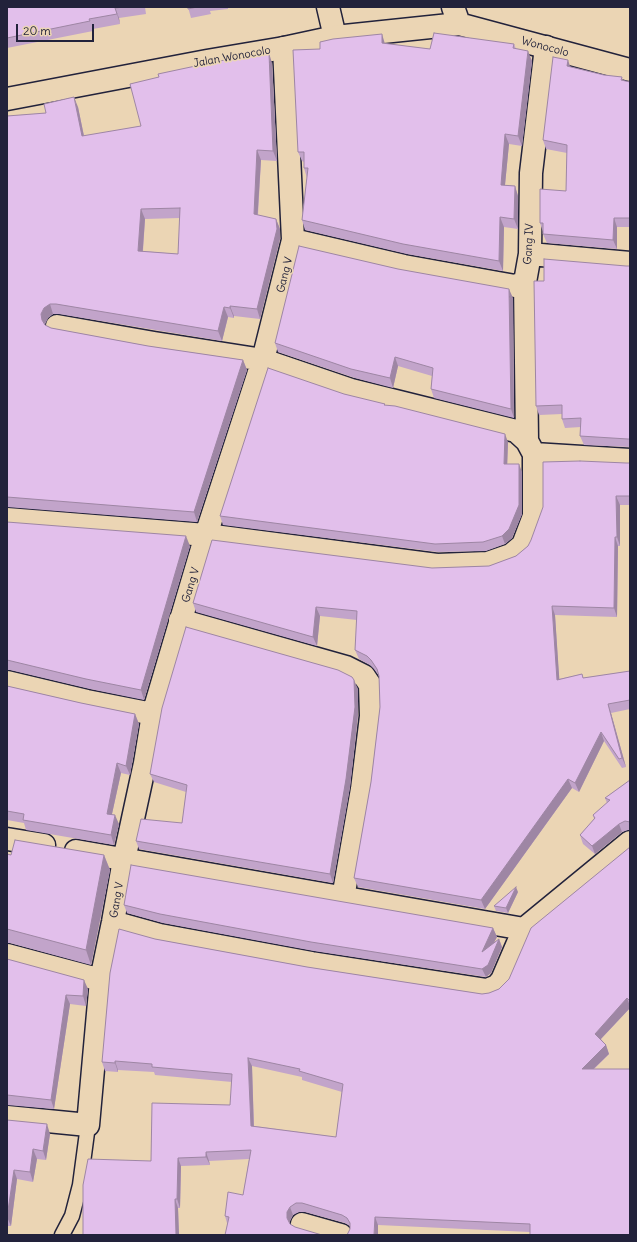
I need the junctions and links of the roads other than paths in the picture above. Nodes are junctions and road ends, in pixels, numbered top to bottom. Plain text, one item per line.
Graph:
1 (328, 7) edge
2 (456, 15) edge
3 (335, 37) junction
4 (546, 47) junction
5 (284, 48) junction
6 (630, 70) edge
7 (7, 99) edge
8 (293, 240) junction
9 (530, 254) junction
10 (630, 263) edge
11 (525, 282) junction
12 (57, 326) dead end
13 (263, 360) junction
14 (530, 448) junction
15 (630, 460) edge
16 (7, 519) edge
17 (206, 536) junction
18 (180, 620) junction
19 (7, 682) edge
20 (153, 714) junction
21 (7, 839) edge
22 (630, 842) edge
23 (124, 860) junction
24 (343, 898) junction
25 (113, 922) junction
26 (524, 929) junction
27 (7, 955) edge
28 (101, 980) junction
29 (7, 1117) edge
30 (88, 1125) junction
31 (302, 1224) dead end
32 (62, 1235) edge
33 (341, 1235) edge

1 - 3 street
2 - 3 street, Jalan Wonocolo
2 - 4 street, Wonocolo
3 - 5 street, Jalan Wonocolo
4 - 6 street, Wonocolo
4 - 9 street, Gang IV
5 - 7 street, Jalan Wonocolo
5 - 8 street, Gang V
8 - 11 street
8 - 13 street, Gang V
9 - 10 street
9 - 11 street, Gang IV
11 - 14 street, Gang IV
12 - 13 street
13 - 14 street
13 - 17 street, Gang V
14 - 15 street
14 - 17 street, Gang IV
16 - 17 street, Gang IV
17 - 18 street, Gang V
18 - 20 street, Gang V
18 - 24 street
19 - 20 street
20 - 23 street, Gang V
21 - 23 street
22 - 26 street
23 - 24 street
23 - 25 street, Gang V
24 - 26 street
25 - 26 street
25 - 28 street, Gang V
27 - 28 street
28 - 30 street, Gang V
29 - 30 street
30 - 32 lane
31 - 33 street

